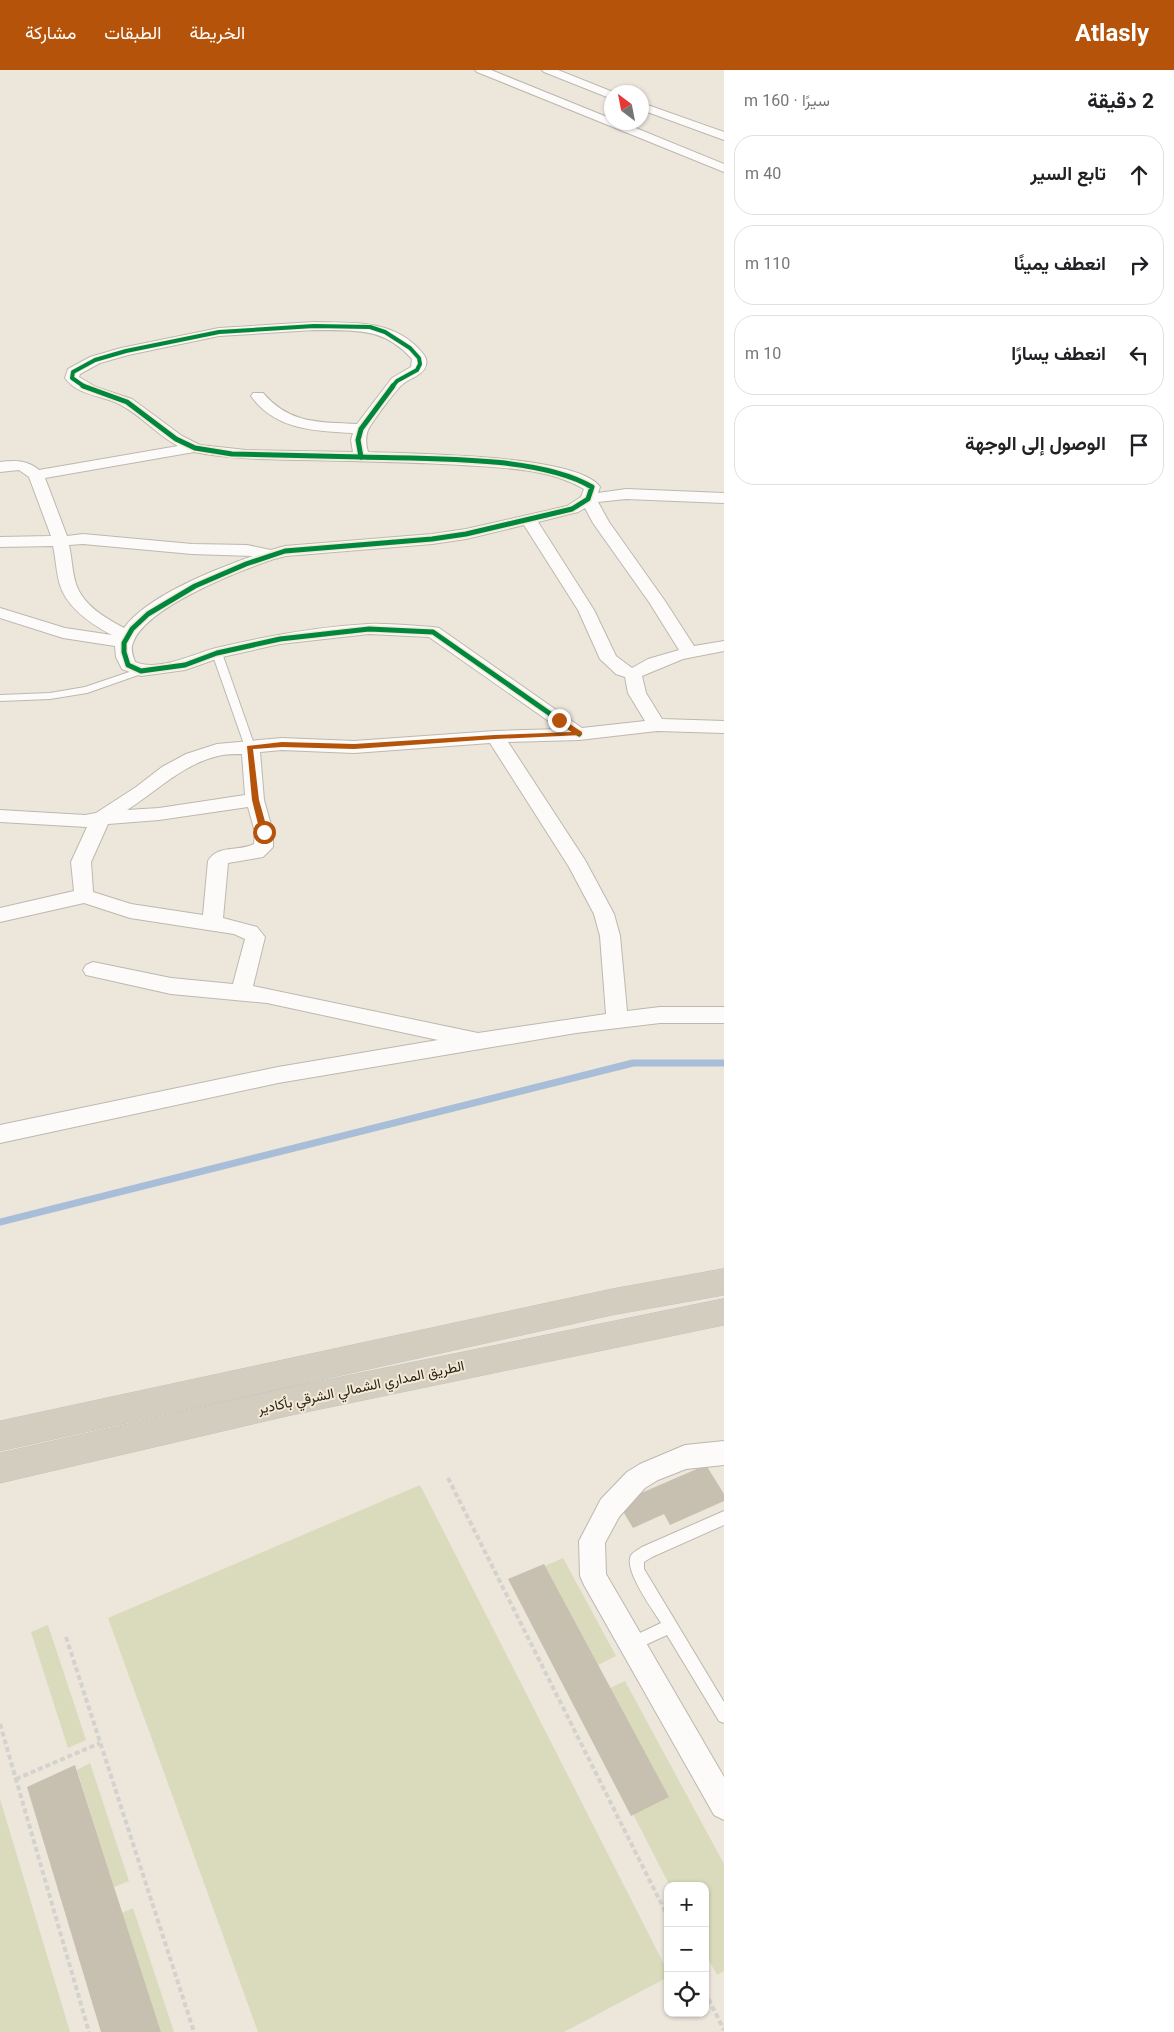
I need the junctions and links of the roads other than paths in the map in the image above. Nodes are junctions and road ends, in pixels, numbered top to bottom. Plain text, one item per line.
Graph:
1 (481, 70) edge
2 (548, 70) edge
3 (604, 93) edge
4 (649, 109) edge
5 (724, 136) edge
6 (724, 168) edge
7 (258, 396) dead end
8 (361, 429) junction
9 (194, 448) junction
10 (361, 458) junction
11 (0, 467) edge
12 (36, 475) junction
13 (724, 498) edge
14 (588, 499) junction
15 (528, 519) junction
16 (60, 541) junction
17 (0, 542) edge
18 (269, 554) junction
19 (0, 612) edge
20 (126, 639) junction
21 (724, 646) edge
22 (689, 652) junction
23 (218, 653) junction
24 (141, 671) junction
25 (633, 674) junction
26 (0, 698) edge
27 (657, 726) junction
28 (724, 727) edge
29 (579, 734) junction
30 (495, 737) junction
31 (250, 747) junction
32 (255, 800) junction
33 (0, 816) edge
34 (101, 818) junction
35 (84, 896) junction
36 (0, 916) edge
37 (212, 923) junction
38 (93, 970) dead end
39 (242, 992) junction
40 (724, 1016) edge
41 (617, 1020) junction
42 (482, 1042) junction
43 (0, 1134) edge
44 (724, 1282) edge
45 (724, 1312) edge
46 (0, 1436) edge
47 (724, 1452) edge
48 (0, 1468) edge
49 (724, 1518) edge
50 (670, 1626) junction
51 (632, 1644) junction
52 (724, 1716) edge
53 (722, 1798) edge

1 - 6 street
2 - 3 street
4 - 5 street
7 - 8 street
8 - 9 street
8 - 10 street
9 - 10 street
9 - 12 street
10 - 14 street
11 - 12 street
12 - 16 street
13 - 14 street
14 - 15 street
14 - 22 street
15 - 18 street
15 - 25 street
16 - 17 street
16 - 18 street
16 - 20 street
18 - 20 street
19 - 20 street
20 - 24 street
21 - 22 street
22 - 25 street
23 - 24 street
23 - 29 street
23 - 31 lane
24 - 26 lane
25 - 27 street
27 - 28 street
27 - 29 street
29 - 30 street
30 - 31 street
30 - 41 street
31 - 32 street
31 - 34 street
32 - 34 street
32 - 37 street
33 - 34 street
34 - 35 street
35 - 36 street
35 - 37 street
37 - 39 street
38 - 39 street
39 - 42 street
40 - 41 street
41 - 42 street
42 - 43 street
44 - 46 highway, الطريق المداري الشمالي الشرقي بأكادير
45 - 48 highway, الطريق المداري الشمالي الشرقي بأكادير
47 - 51 street
49 - 50 lane
50 - 51 lane
50 - 52 lane
51 - 53 street

